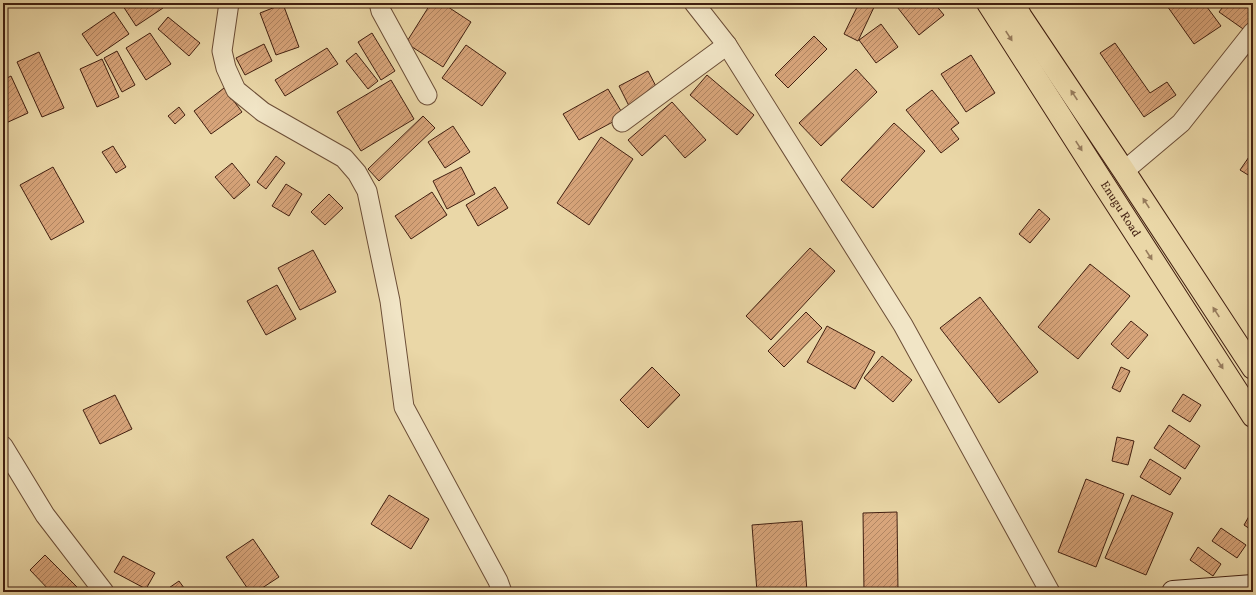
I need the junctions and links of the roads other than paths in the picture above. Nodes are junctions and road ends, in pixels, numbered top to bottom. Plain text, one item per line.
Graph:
1 (229, 3) edge
2 (379, 3) edge
3 (694, 3) edge
4 (988, 3) edge
5 (1013, 3) edge
6 (1253, 32) edge
7 (726, 45) junction
8 (427, 95) dead end
9 (622, 122) dead end
10 (1124, 171) junction
11 (1253, 368) edge
12 (1253, 416) edge
13 (3, 446) edge
14 (1253, 586) edge
15 (104, 592) edge
16 (502, 592) edge
17 (1050, 592) edge
18 (1173, 592) edge

1 - 16 street
2 - 8 street
3 - 7 street
4 -> 12 main road, Enugu Road
10 -> 5 main road
6 - 10 street
7 - 9 street
7 - 17 street
11 -> 10 main road
13 - 15 street
14 - 18 street

